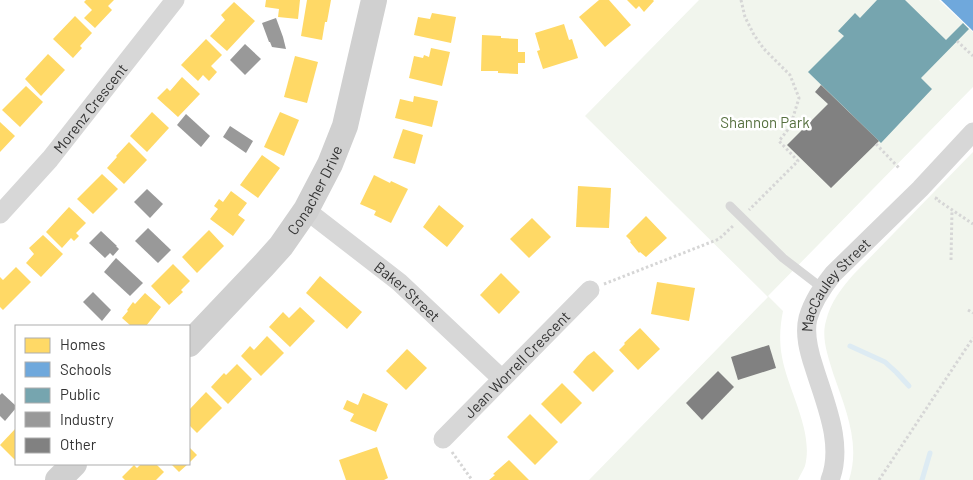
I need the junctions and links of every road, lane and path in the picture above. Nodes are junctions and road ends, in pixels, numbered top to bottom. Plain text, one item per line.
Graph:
1 (174, 0) edge
2 (374, 0) edge
3 (741, 0) edge
4 (957, 41) dead end
5 (973, 56) edge
6 (973, 132) edge
7 (876, 144) dead end
8 (900, 169) dead end
9 (936, 199) dead end
10 (730, 206) dead end
11 (306, 210) junction
12 (952, 210) junction
13 (0, 214) edge
14 (742, 218) junction
15 (973, 224) edge
16 (951, 260) dead end
17 (822, 288) junction
18 (590, 290) joint
19 (968, 310) dead end
20 (973, 313) edge
21 (973, 338) edge
22 (190, 343) edge
23 (502, 379) junction
24 (442, 439) joint
25 (73, 465) edge
26 (58, 480) edge
27 (472, 480) edge
28 (830, 480) edge
29 (879, 480) edge

1 - 13 street, Morenz Crescent
2 - 11 street, Conacher Drive
3 - 14 path
4 - 5 path
6 - 17 street, MacCauley Street
7 - 8 path
9 - 12 path
10 - 14 lane
11 - 22 street, Conacher Drive
11 - 23 street, Baker Street
12 - 15 path
12 - 16 path
14 - 17 lane
14 - 18 path
17 - 28 street, MacCauley Street
18 - 23 street, Jean Worrell Crescent
19 - 20 path
21 - 29 path
23 - 24 street, Jean Worrell Crescent
24 - 27 path
25 - 26 street

